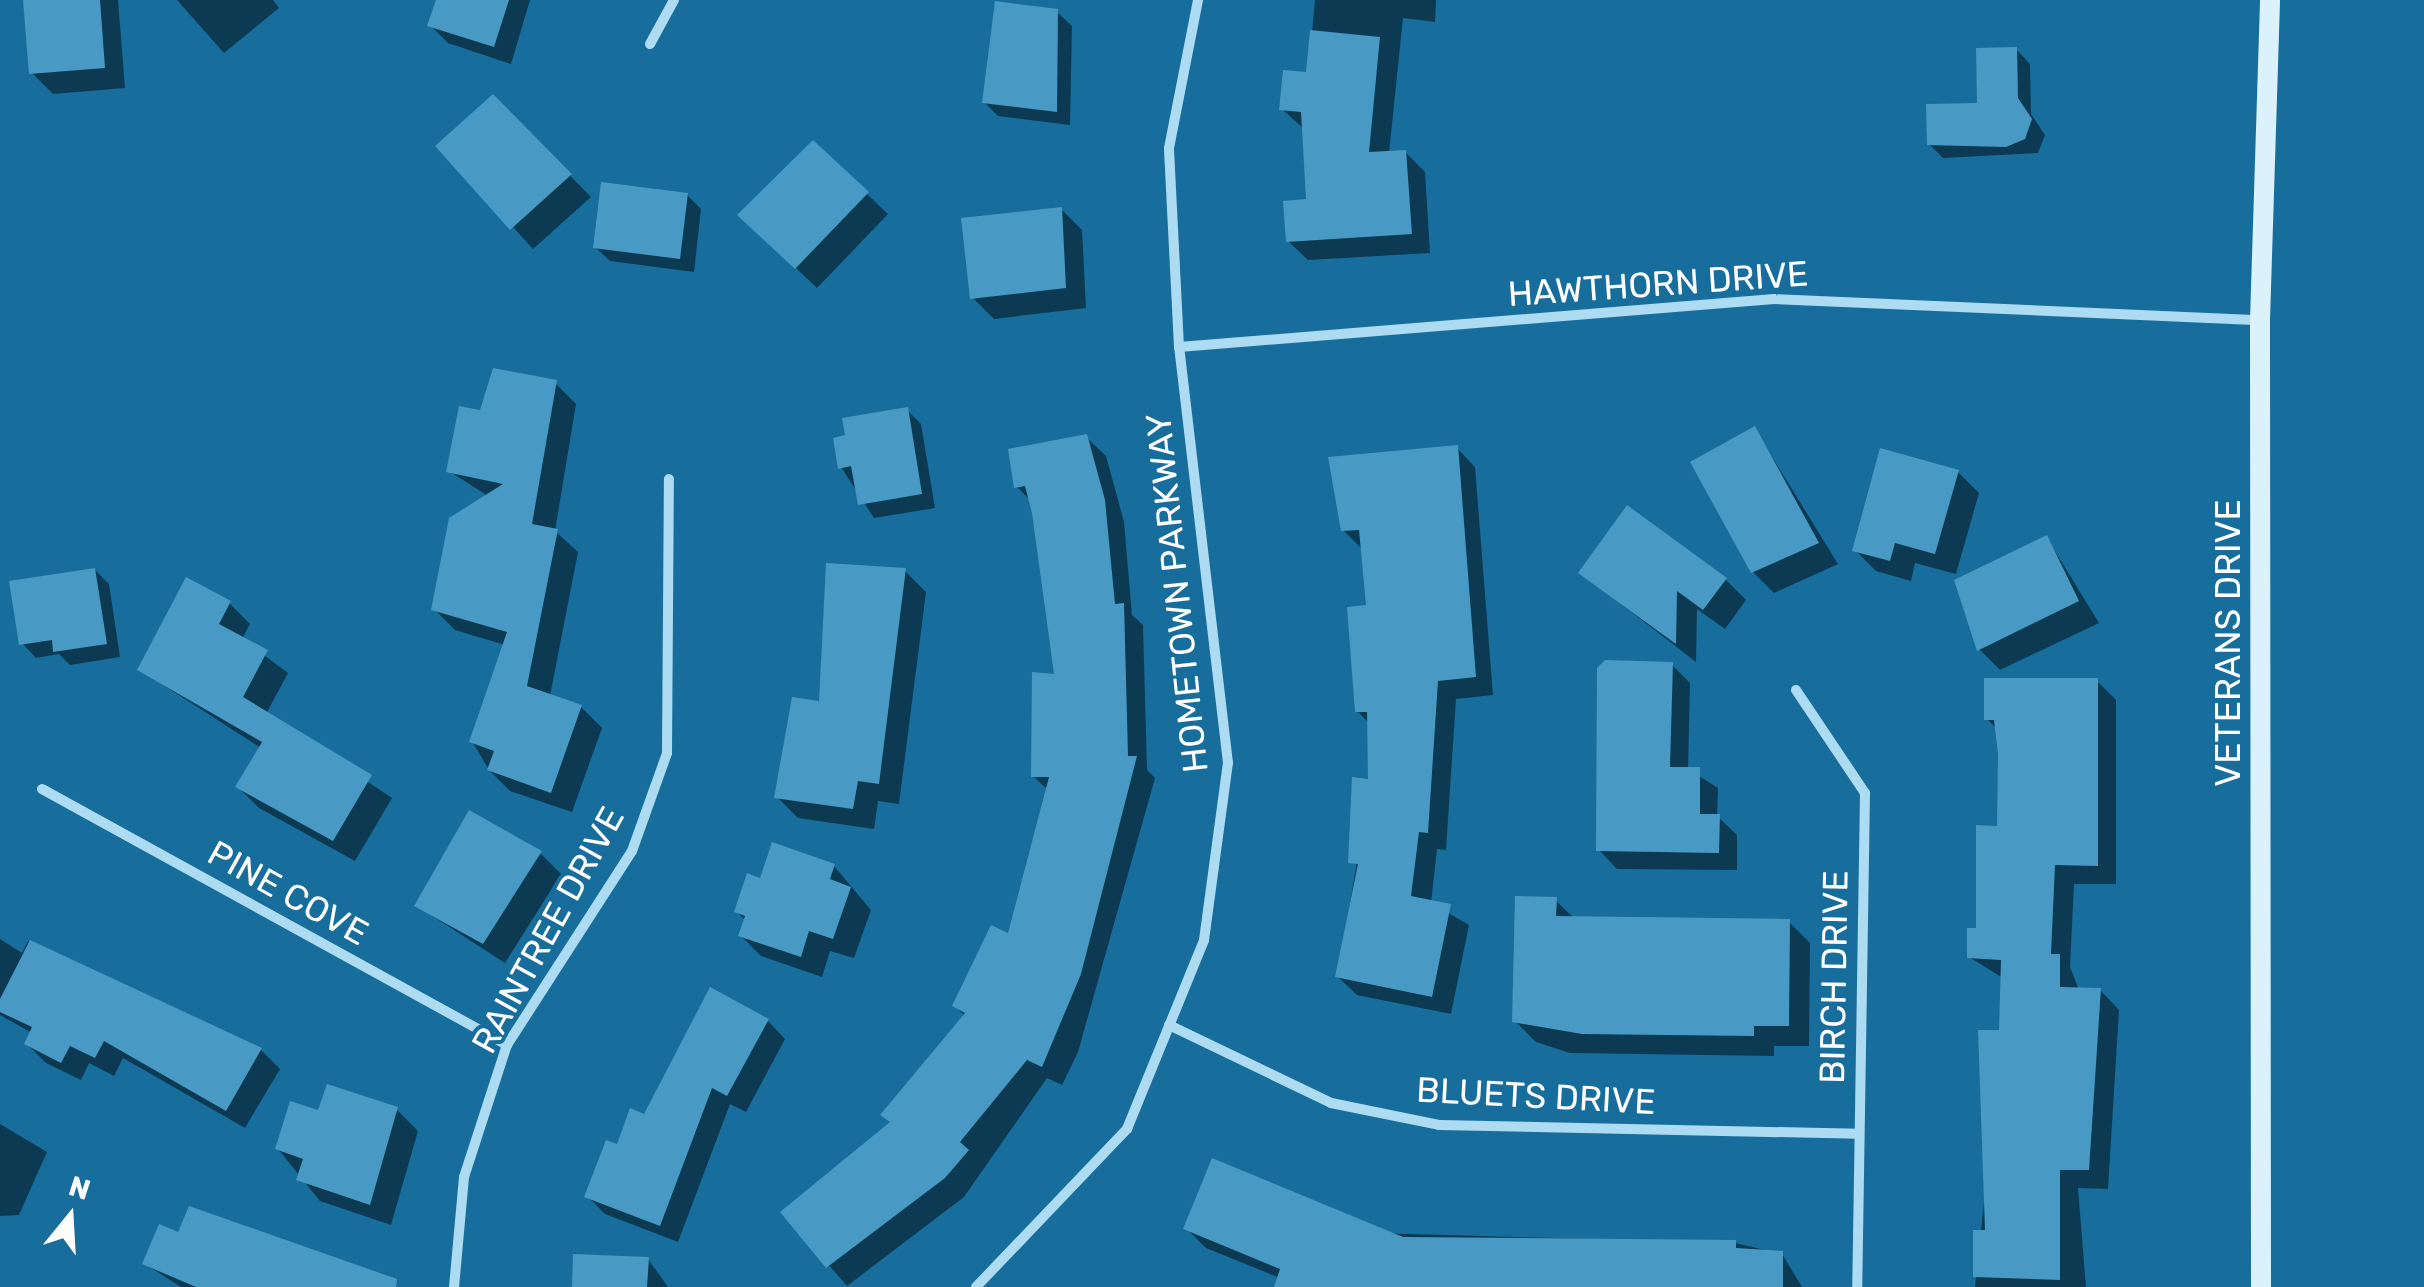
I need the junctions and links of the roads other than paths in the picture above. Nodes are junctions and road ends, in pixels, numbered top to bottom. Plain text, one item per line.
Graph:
1 (674, 0) edge
2 (1198, 0) edge
3 (2270, 0) edge
4 (650, 44) dead end
5 (2260, 320) junction
6 (1179, 347) junction
7 (670, 479) dead end
8 (1796, 690) dead end
9 (42, 790) dead end
10 (1169, 1026) junction
11 (507, 1045) junction
12 (1859, 1134) junction
13 (454, 1287) edge
14 (976, 1287) edge
15 (1856, 1287) edge
16 (2262, 1287) edge

1 - 4 street
2 - 6 street, HOMETOWN PARKWAY
3 - 5 main road, VETERANS DRIVE
5 - 6 street, HAWTHORN DRIVE
5 - 16 main road, VETERANS DRIVE
6 - 10 street, HOMETOWN PARKWAY
7 - 11 street, RAINTREE DRIVE
8 - 12 street, BIRCH DRIVE
9 - 11 street, PINE COVE
10 - 12 street, BLUETS DRIVE
10 - 14 street, HOMETOWN PARKWAY
11 - 13 street, RAINTREE DRIVE
12 - 15 street, BIRCH DRIVE

